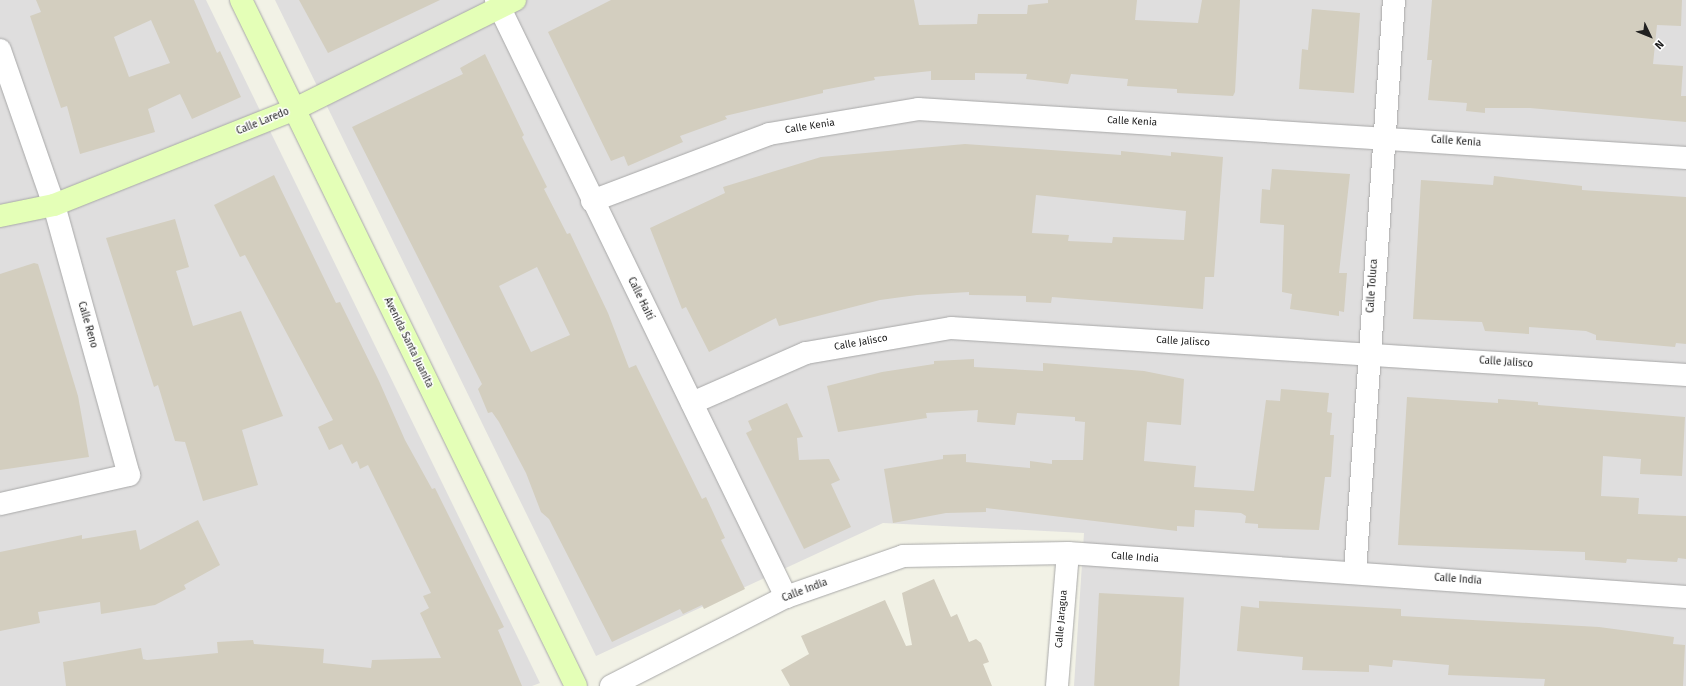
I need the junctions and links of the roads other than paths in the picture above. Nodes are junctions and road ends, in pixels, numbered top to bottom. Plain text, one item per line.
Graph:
1 (241, 0) edge
2 (1394, 0) edge
3 (503, 2) edge
4 (0, 50) edge
5 (293, 110) junction
6 (1384, 137) junction
7 (1686, 158) edge
8 (592, 201) junction
9 (54, 205) junction
10 (0, 216) edge
11 (1369, 353) junction
12 (1686, 376) edge
13 (692, 403) junction
14 (0, 504) edge
15 (1068, 553) junction
16 (1355, 573) junction
17 (786, 597) junction
18 (1686, 597) edge
19 (576, 686) edge
20 (611, 686) edge
21 (1057, 686) edge

1 - 5 street, Avenida Santa Juanita
2 - 6 street, Calle Toluca
3 - 5 street, Calle Laredo
3 - 8 street, Calle Haití
4 - 9 street, Calle Reno
5 - 9 street, Calle Laredo
5 - 19 street, Avenida Santa Juanita
6 - 7 street, Calle Kenia
6 - 8 street, Calle Kenia
6 - 11 street, Calle Toluca
8 - 13 street, Calle Haití
9 - 10 street, Calle Laredo
9 - 14 street, Calle Reno
11 - 12 street, Calle Jalisco
11 - 13 street, Calle Jalisco
11 - 16 street, Calle Toluca
13 - 17 street, Calle Haití
15 - 16 street, Calle India
15 - 17 street, Calle India
15 - 21 street, Calle Jaragua
16 - 18 street, Calle India
17 - 20 street, Calle India

